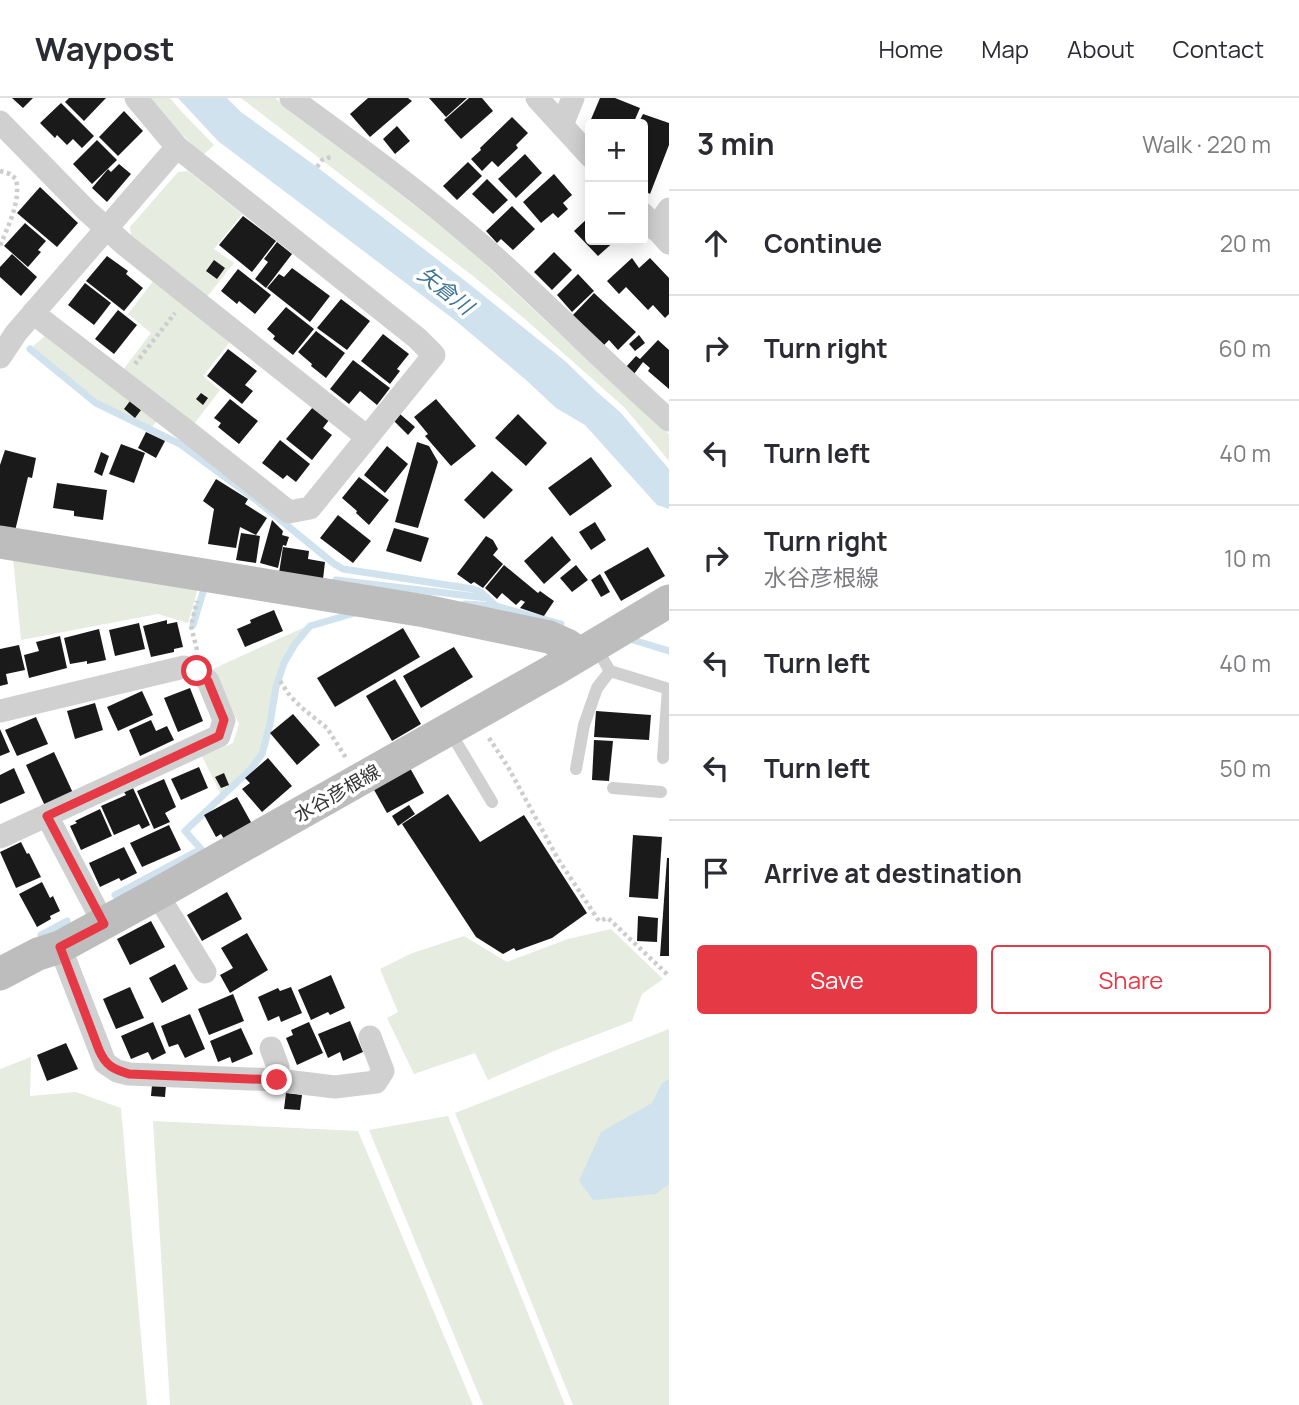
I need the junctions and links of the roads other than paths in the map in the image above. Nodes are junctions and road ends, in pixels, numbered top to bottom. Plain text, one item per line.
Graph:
1 (136, 98) edge
2 (291, 98) edge
3 (537, 98) edge
4 (573, 98) edge
5 (0, 122) edge
6 (562, 125) junction
7 (177, 147) junction
8 (585, 150) edge
9 (669, 209) edge
10 (107, 229) junction
11 (656, 229) edge
12 (33, 313) junction
13 (0, 356) edge
14 (669, 420) edge
15 (367, 437) junction
16 (0, 542) edge
17 (669, 601) edge
18 (595, 657) junction
19 (668, 689) edge
20 (0, 711) edge
21 (449, 729) junction
22 (663, 758) dead end
23 (576, 769) dead end
24 (613, 788) dead end
25 (661, 792) dead end
26 (492, 802) dead end
27 (47, 816) junction
28 (0, 837) edge
29 (157, 894) junction
30 (104, 924) junction
31 (60, 947) junction
32 (205, 972) dead end
33 (0, 974) edge
34 (370, 1037) dead end
35 (271, 1048) dead end
36 (277, 1080) junction

1 - 7 street
2 - 14 street
3 - 6 street
4 - 6 street
5 - 10 street
6 - 8 street
7 - 10 street
7 - 15 street
9 - 11 street
10 - 12 street
10 - 15 street
12 - 13 street
12 - 15 street
16 - 18 main road
17 - 18 main road, 水谷彦根線
18 - 19 lane
18 - 21 main road, 水谷彦根線
18 - 23 lane
19 - 22 lane
20 - 27 street
21 - 26 lane
21 - 29 main road, 水谷彦根線
24 - 25 lane
27 - 28 street
27 - 30 street
29 - 30 main road, 水谷彦根線
29 - 32 street
30 - 31 main road, 水谷彦根線
31 - 33 main road, 水谷彦根線
31 - 36 street
34 - 36 street
35 - 36 street

